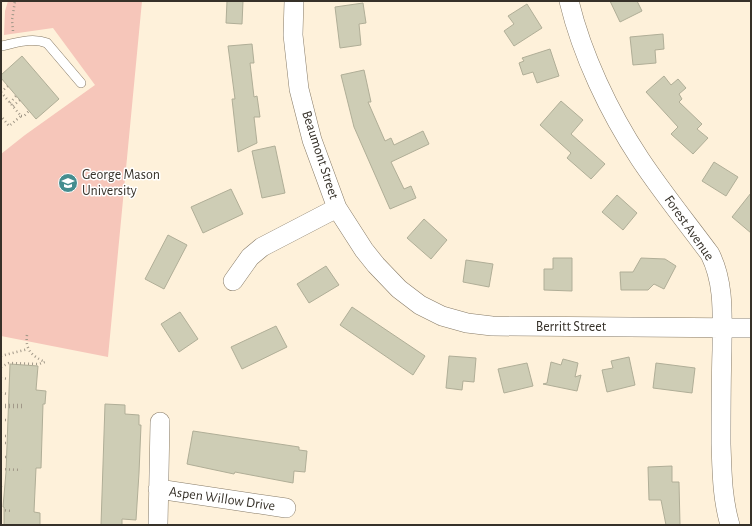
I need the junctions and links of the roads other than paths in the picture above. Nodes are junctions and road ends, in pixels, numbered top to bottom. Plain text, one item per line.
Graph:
1 (294, 1) edge
2 (569, 1) edge
3 (1, 46) edge
4 (81, 83) dead end
5 (337, 208) junction
6 (233, 281) dead end
7 (399, 290) joint
8 (722, 328) junction
9 (751, 328) edge
10 (160, 422) dead end
11 (158, 489) junction
12 (286, 508) dead end
13 (158, 525) edge
14 (730, 525) edge

1 - 5 street, Beaumont Street
2 - 8 street, Forest Avenue
3 - 4 lane
5 - 6 street
5 - 7 street, Beaumont Street
7 - 8 street, Berritt Street
8 - 9 street, Berritt Street
8 - 14 street, Forest Avenue
10 - 11 street, Aspen Willow Drive
11 - 12 street, Aspen Willow Drive
11 - 13 street, Aspen Willow Drive

